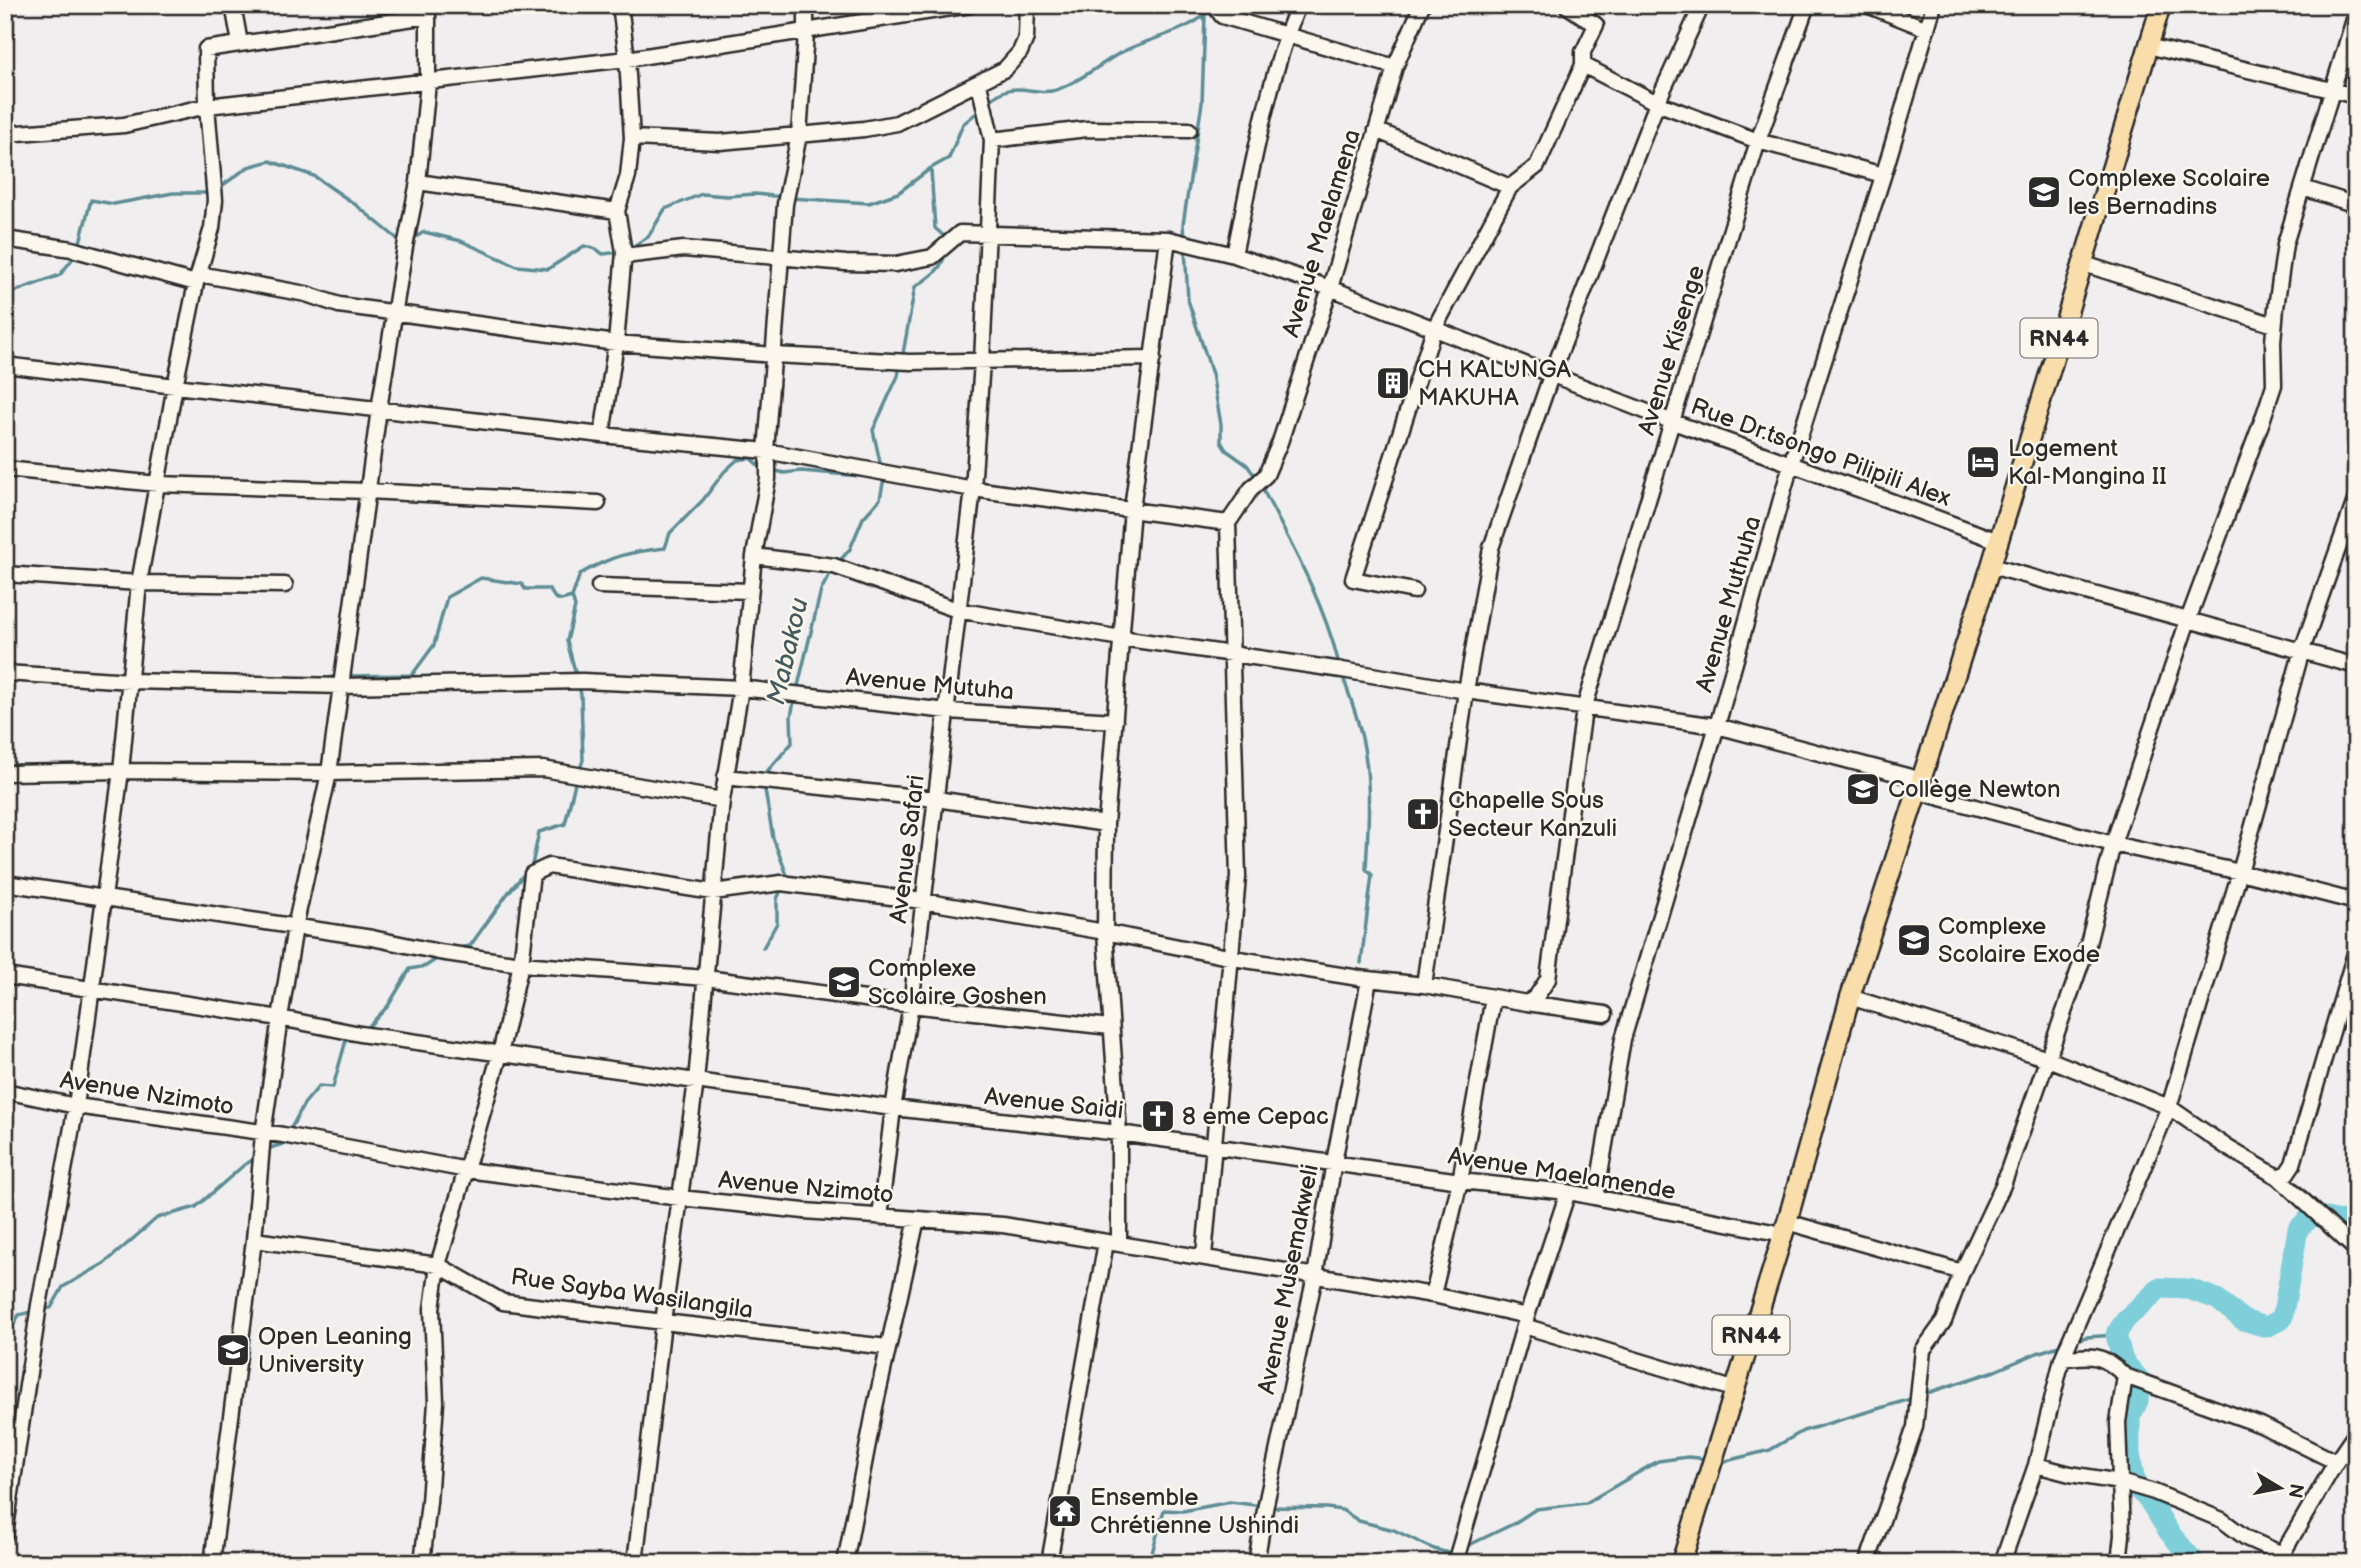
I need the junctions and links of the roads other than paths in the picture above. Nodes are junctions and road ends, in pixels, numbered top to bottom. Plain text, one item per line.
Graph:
1 (233, 5) edge
2 (620, 5) edge
3 (806, 5) edge
4 (970, 5) edge
5 (1027, 5) edge
6 (1298, 5) edge
7 (1422, 5) edge
8 (1566, 5) edge
9 (1702, 5) edge
10 (1807, 5) edge
11 (1867, 5) edge
12 (1934, 5) edge
13 (2161, 5) edge
14 (1216, 9) edge
15 (428, 11) edge
16 (2356, 13) edge
17 (1927, 29) junction
18 (806, 33) junction
19 (1287, 34) junction
20 (240, 43) junction
21 (2148, 46) junction
22 (627, 60) junction
23 (1583, 65) junction
24 (1395, 66) junction
25 (428, 83) junction
26 (979, 84) junction
27 (2334, 89) junction
28 (2356, 96) edge
29 (1657, 103) junction
30 (207, 106) junction
31 (1376, 130) junction
32 (1189, 131) dead end
33 (5, 134) edge
34 (799, 135) junction
35 (632, 138) junction
36 (992, 140) junction
37 (1758, 141) junction
38 (1883, 175) junction
39 (418, 182) junction
40 (1510, 187) junction
41 (2303, 188) junction
42 (2356, 205) edge
43 (617, 211) junction
44 (988, 235) junction
45 (5, 239) edge
46 (1178, 241) junction
47 (1234, 255) junction
48 (624, 256) junction
49 (780, 258) junction
50 (2081, 263) junction
51 (198, 278) junction
52 (1331, 288) junction
53 (394, 314) junction
54 (2274, 326) junction
55 (1434, 329) junction
56 (615, 343) junction
57 (774, 355) junction
58 (1153, 358) junction
59 (982, 362) junction
60 (5, 365) edge
61 (1551, 376) junction
62 (174, 386) junction
63 (379, 409) junction
64 (1673, 422) junction
65 (602, 435) junction
66 (1791, 464) junction
67 (767, 465) junction
68 (5, 469) edge
69 (158, 484) junction
70 (972, 489) junction
71 (367, 491) junction
72 (2356, 498) edge
73 (598, 503) dead end
74 (1132, 509) junction
75 (1228, 523) junction
76 (1998, 541) junction
77 (754, 556) junction
78 (1991, 566) junction
79 (5, 574) edge
80 (139, 583) junction
81 (285, 584) dead end
82 (599, 586) dead end
83 (750, 591) junction
84 (1414, 591) dead end
85 (957, 610) junction
86 (2188, 620) junction
87 (1121, 638) junction
88 (2302, 650) junction
89 (1233, 654) junction
90 (2356, 666) edge
91 (5, 673) edge
92 (131, 681) junction
93 (342, 686) junction
94 (741, 688) junction
95 (1466, 691) junction
96 (1584, 709) junction
97 (947, 711) junction
98 (1115, 721) junction
99 (1717, 726) junction
100 (121, 771) junction
101 (5, 773) edge
102 (330, 774) junction
103 (725, 777) junction
104 (1920, 786) junction
105 (936, 799) junction
106 (722, 800) junction
107 (1106, 824) junction
108 (2113, 844) junction
109 (2239, 872) junction
110 (5, 883) edge
111 (713, 892) junction
112 (105, 898) junction
113 (923, 901) junction
114 (2356, 902) edge
115 (295, 927) junction
116 (1105, 932) junction
117 (2356, 950) edge
118 (1233, 958) junction
119 (521, 964) junction
120 (5, 976) edge
121 (706, 978) junction
122 (1369, 980) junction
123 (1424, 985) junction
124 (91, 990) junction
125 (1850, 997) junction
126 (1493, 998) junction
127 (1527, 1003) junction
128 (911, 1005) junction
129 (1605, 1014) dead end
130 (279, 1017) junction
131 (1110, 1027) junction
132 (500, 1054) junction
133 (2048, 1059) junction
134 (696, 1081) junction
135 (5, 1091) edge
136 (76, 1106) junction
137 (2169, 1107) junction
138 (893, 1108) junction
139 (1119, 1133) junction
140 (264, 1134) junction
141 (1215, 1146) junction
142 (1334, 1162) junction
143 (467, 1170) junction
144 (2278, 1177) junction
145 (1460, 1181) junction
146 (1567, 1192) junction
147 (1596, 1197) junction
148 (680, 1198) junction
149 (880, 1217) junction
150 (917, 1219) junction
151 (1785, 1228) junction
152 (254, 1240) junction
153 (1113, 1243) junction
154 (2356, 1251) edge
155 (1204, 1256) junction
156 (438, 1265) junction
157 (1962, 1272) junction
158 (1315, 1276) junction
159 (1433, 1295) junction
160 (1525, 1321) junction
161 (663, 1322) junction
162 (888, 1347) junction
163 (2062, 1359) junction
164 (2135, 1379) junction
165 (1733, 1389) junction
166 (2356, 1433) edge
167 (2336, 1462) junction
168 (2036, 1465) junction
169 (2120, 1482) junction
170 (5, 1534) edge
171 (2279, 1558) edge
172 (1456, 1560) edge
173 (212, 1563) edge
174 (422, 1563) edge
175 (635, 1563) edge
176 (845, 1563) edge
177 (1049, 1563) edge
178 (1256, 1563) edge
179 (1681, 1563) edge
180 (1867, 1563) edge
181 (2002, 1563) edge
182 (2119, 1563) edge

1 - 20 street
2 - 22 street
3 - 18 street
4 - 18 street
5 - 26 street
6 - 19 street
7 - 24 street, Avenue Maelamena
8 - 23 street
9 - 29 street
10 - 37 street, Avenue Kisenge
11 - 17 street
12 - 17 street, Avenue Muthuha
13 - 21 main road, RN44
14 - 19 street
15 - 20 street
15 - 25 street
16 - 27 street
17 - 38 street, Avenue Muthuha
18 - 22 street
18 - 34 street
19 - 24 street
19 - 47 street
20 - 30 street
21 - 27 street
21 - 50 main road, RN44
22 - 25 street
22 - 35 street
23 - 29 street
23 - 40 street
24 - 31 street, Avenue Maelamena
25 - 30 street
25 - 39 street
26 - 34 street
26 - 36 street, Avenue Safari
27 - 28 street
27 - 41 street
29 - 37 street
29 - 61 street
30 - 33 street
30 - 51 street
31 - 40 street
31 - 52 street, Avenue Maelamena
32 - 36 street
34 - 35 street
34 - 49 street
35 - 43 street
36 - 44 street, Avenue Safari
37 - 38 street
37 - 64 street, Avenue Kisenge
38 - 66 street, Avenue Muthuha
39 - 43 street
39 - 53 street
40 - 55 street
41 - 42 street
41 - 54 street
43 - 48 street
44 - 46 street, Rue Dr.tsongo Pilipili Alex
44 - 49 street, Rue Dr.tsongo Pilipili Alex
44 - 59 street, Avenue Safari
45 - 51 street
46 - 47 street, Rue Dr.tsongo Pilipili Alex
46 - 58 street
47 - 52 street, Rue Dr.tsongo Pilipili Alex
48 - 49 street, Rue Dr.tsongo Pilipili Alex
48 - 56 street
49 - 57 street
50 - 54 street
50 - 76 main road, RN44
51 - 53 street
51 - 62 street
52 - 55 street, Rue Dr.tsongo Pilipili Alex
52 - 75 street, Avenue Maelamena
53 - 56 street
53 - 63 street
54 - 86 street
55 - 61 street, Rue Dr.tsongo Pilipili Alex
55 - 84 street
56 - 57 street
56 - 65 street
57 - 59 street
57 - 67 street
58 - 59 street
58 - 74 street
59 - 70 street, Avenue Safari
60 - 62 street
61 - 64 street, Rue Dr.tsongo Pilipili Alex
61 - 95 street
62 - 63 street
62 - 69 street
63 - 65 street
63 - 71 street
64 - 66 street, Rue Dr.tsongo Pilipili Alex
64 - 96 street, Avenue Kisenge
65 - 67 street
66 - 76 street, Rue Dr.tsongo Pilipili Alex
66 - 99 street, Avenue Muthuha
67 - 70 street
67 - 77 street
68 - 69 street
69 - 71 street
69 - 80 street
70 - 74 street
70 - 85 street, Avenue Safari
71 - 73 street
71 - 93 street
72 - 88 street
74 - 75 street
74 - 87 street
75 - 89 street
76 - 78 main road, RN44
77 - 83 street
77 - 85 street
78 - 86 street
78 - 104 main road, RN44
79 - 80 street
80 - 81 street
80 - 92 street
82 - 83 street
83 - 94 street
85 - 87 street
85 - 97 street, Avenue Safari
86 - 88 street
86 - 108 street
87 - 89 street
87 - 98 street
88 - 90 street
88 - 109 street
89 - 95 street
89 - 118 street
91 - 92 street, Avenue Mutuha
92 - 93 street, Avenue Mutuha
92 - 100 street
93 - 94 street, Avenue Mutuha
93 - 102 street
94 - 97 street, Avenue Mutuha
94 - 103 street
95 - 96 street
95 - 123 street
96 - 99 street
96 - 127 street, Avenue Kisenge
97 - 98 street, Avenue Mutuha
97 - 105 street, Avenue Safari
98 - 107 street
99 - 104 street
99 - 147 street, Avenue Muthuha
100 - 101 street
100 - 102 street
100 - 112 street
102 - 106 street
102 - 115 street
103 - 105 street
103 - 106 street
104 - 108 street
104 - 125 main road, RN44
105 - 107 street
105 - 113 street, Avenue Safari
106 - 111 street
107 - 116 street
108 - 109 street
108 - 133 street
109 - 114 street
109 - 137 street
110 - 112 street
111 - 113 street
111 - 119 street
111 - 121 street
112 - 115 street
112 - 124 street
113 - 116 street
113 - 128 street, Avenue Safari
115 - 119 street
115 - 130 street
116 - 118 street
116 - 131 street
117 - 144 street
118 - 122 street
118 - 141 street
119 - 121 street
119 - 132 street
120 - 124 street, Avenue Saidi
121 - 128 street
121 - 134 street
122 - 123 street
122 - 142 street, Avenue Musemakweli
123 - 126 street
124 - 130 street, Avenue Saidi
124 - 136 street
125 - 133 street
125 - 151 main road, RN44
126 - 127 street
126 - 145 street
127 - 129 street
128 - 131 street
128 - 138 street, Avenue Safari
130 - 132 street, Avenue Saidi
130 - 140 street
131 - 139 street
132 - 134 street, Avenue Saidi
132 - 143 street
133 - 137 street
133 - 157 street
134 - 138 street, Avenue Saidi
134 - 148 street
135 - 136 street, Avenue Nzimoto
136 - 140 street, Avenue Nzimoto
136 - 170 street
137 - 144 street
137 - 163 street
138 - 139 street, Avenue Saidi
138 - 149 street, Avenue Safari
139 - 141 street, Avenue Saidi
139 - 153 street
140 - 143 street, Avenue Nzimoto
140 - 152 street
141 - 142 street, Avenue Saidi
141 - 155 street
142 - 145 street, Avenue Maelamende
142 - 158 street, Avenue Musemakweli
143 - 148 street, Avenue Nzimoto
143 - 156 street
144 - 154 street
145 - 146 street, Avenue Maelamende
145 - 159 street
146 - 147 street, Avenue Maelamende
146 - 160 street
147 - 151 street, Avenue Maelamende
148 - 149 street, Avenue Nzimoto
148 - 161 street
149 - 150 street, Avenue Nzimoto
150 - 153 street, Avenue Nzimoto
150 - 162 street
151 - 157 street, Avenue Maelamende
151 - 165 main road, RN44
152 - 156 street, Rue Sayba Wasilangila
152 - 173 street
153 - 155 street, Avenue Nzimoto
153 - 177 street
155 - 158 street, Avenue Nzimoto
156 - 161 street, Rue Sayba Wasilangila
156 - 174 street
157 - 180 street
158 - 159 street
158 - 178 street, Avenue Musemakweli
159 - 160 street
160 - 165 street
160 - 172 street
161 - 162 street, Rue Sayba Wasilangila
161 - 175 street
162 - 176 street
163 - 164 street
163 - 168 street
164 - 167 street
164 - 169 street
165 - 179 main road, RN44
166 - 167 street
167 - 171 street
168 - 169 street
168 - 181 street
169 - 171 street
169 - 182 street

